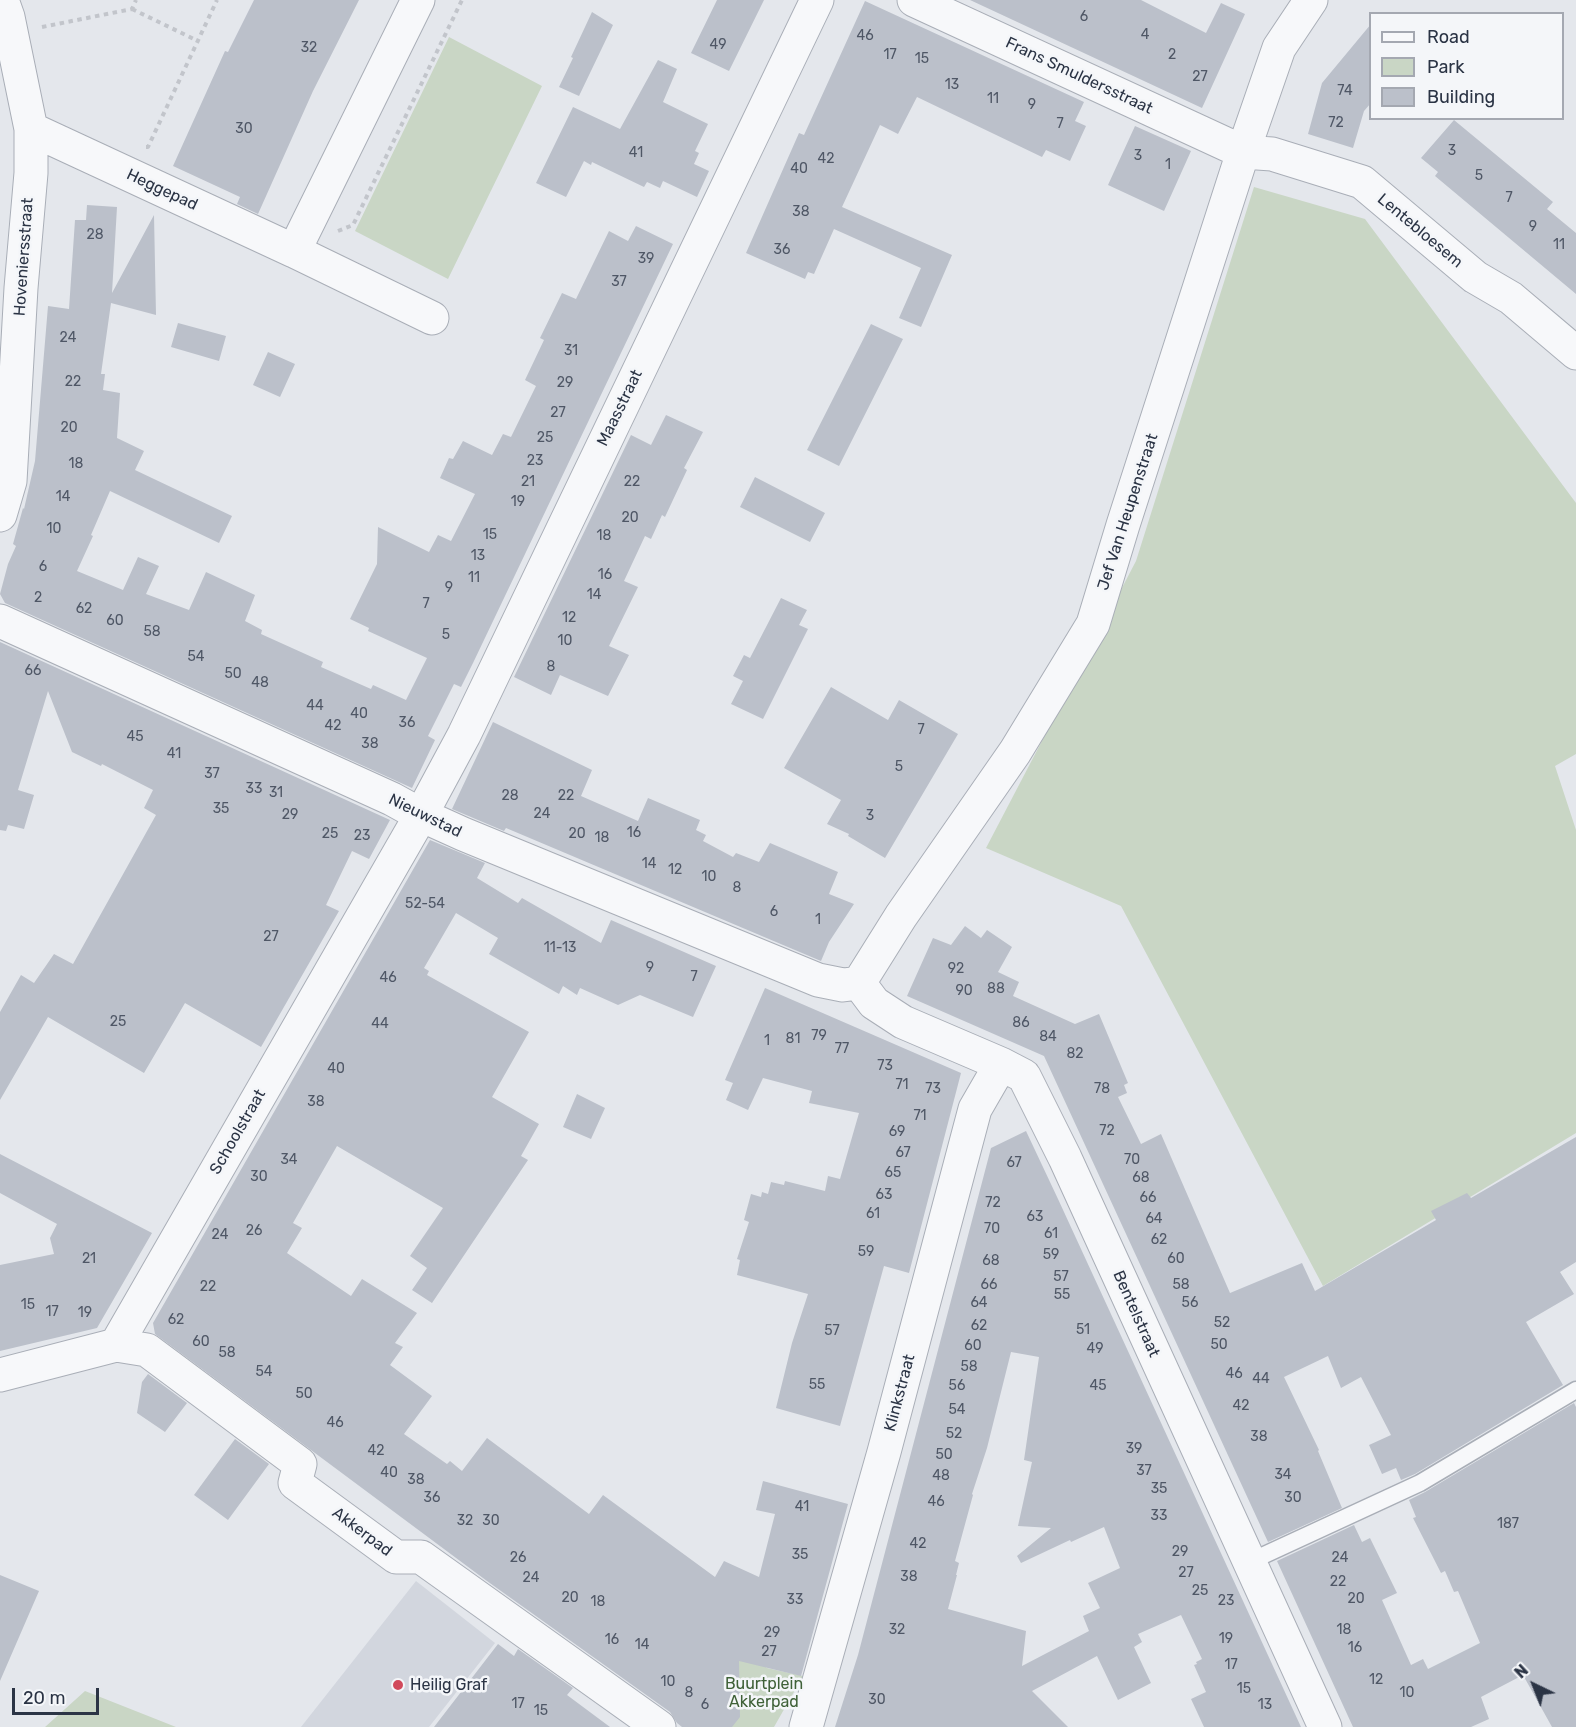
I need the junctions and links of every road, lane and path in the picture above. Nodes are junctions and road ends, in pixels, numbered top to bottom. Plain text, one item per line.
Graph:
1 (2, 0) edge
2 (136, 0) edge
3 (217, 0) edge
4 (418, 0) edge
5 (462, 0) edge
6 (817, 0) edge
7 (914, 0) edge
8 (1311, 0) edge
9 (132, 9) junction
10 (12, 33) junction
11 (198, 41) junction
12 (31, 129) junction
13 (138, 148) dead end
14 (1243, 152) junction
15 (294, 251) junction
16 (432, 318) dead end
17 (1576, 353) edge
18 (0, 515) edge
19 (0, 621) edge
20 (421, 815) junction
21 (859, 983) junction
22 (1001, 1064) junction
23 (116, 1345) junction
24 (0, 1375) edge
25 (1576, 1390) edge
26 (1249, 1562) junction
27 (659, 1727) edge
28 (806, 1727) edge
29 (1325, 1727) edge

1 - 10 street, Hoveniersstraat
2 - 9 path
3 - 11 path
4 - 15 street
5 - 15 path
6 - 20 street, Maasstraat
7 - 14 street, Frans Smuldersstraat
8 - 14 street, Jef Van Heupenstraat
9 - 10 path
9 - 11 path
10 - 12 street, Hoveniersstraat
11 - 13 path
12 - 15 street, Heggepad
12 - 18 street, Hoveniersstraat
14 - 17 street, Lentebloesem
14 - 21 street, Jef Van Heupenstraat
15 - 16 street, Heggepad
19 - 20 street, Nieuwstad
20 - 21 street, Nieuwstad
20 - 23 street, Schoolstraat
21 - 22 street, Bentelstraat
22 - 26 street, Bentelstraat
22 - 28 street, Klinkstraat
23 - 24 street
23 - 27 street, Akkerpad
25 - 26 lane
26 - 29 street, Bentelstraat

